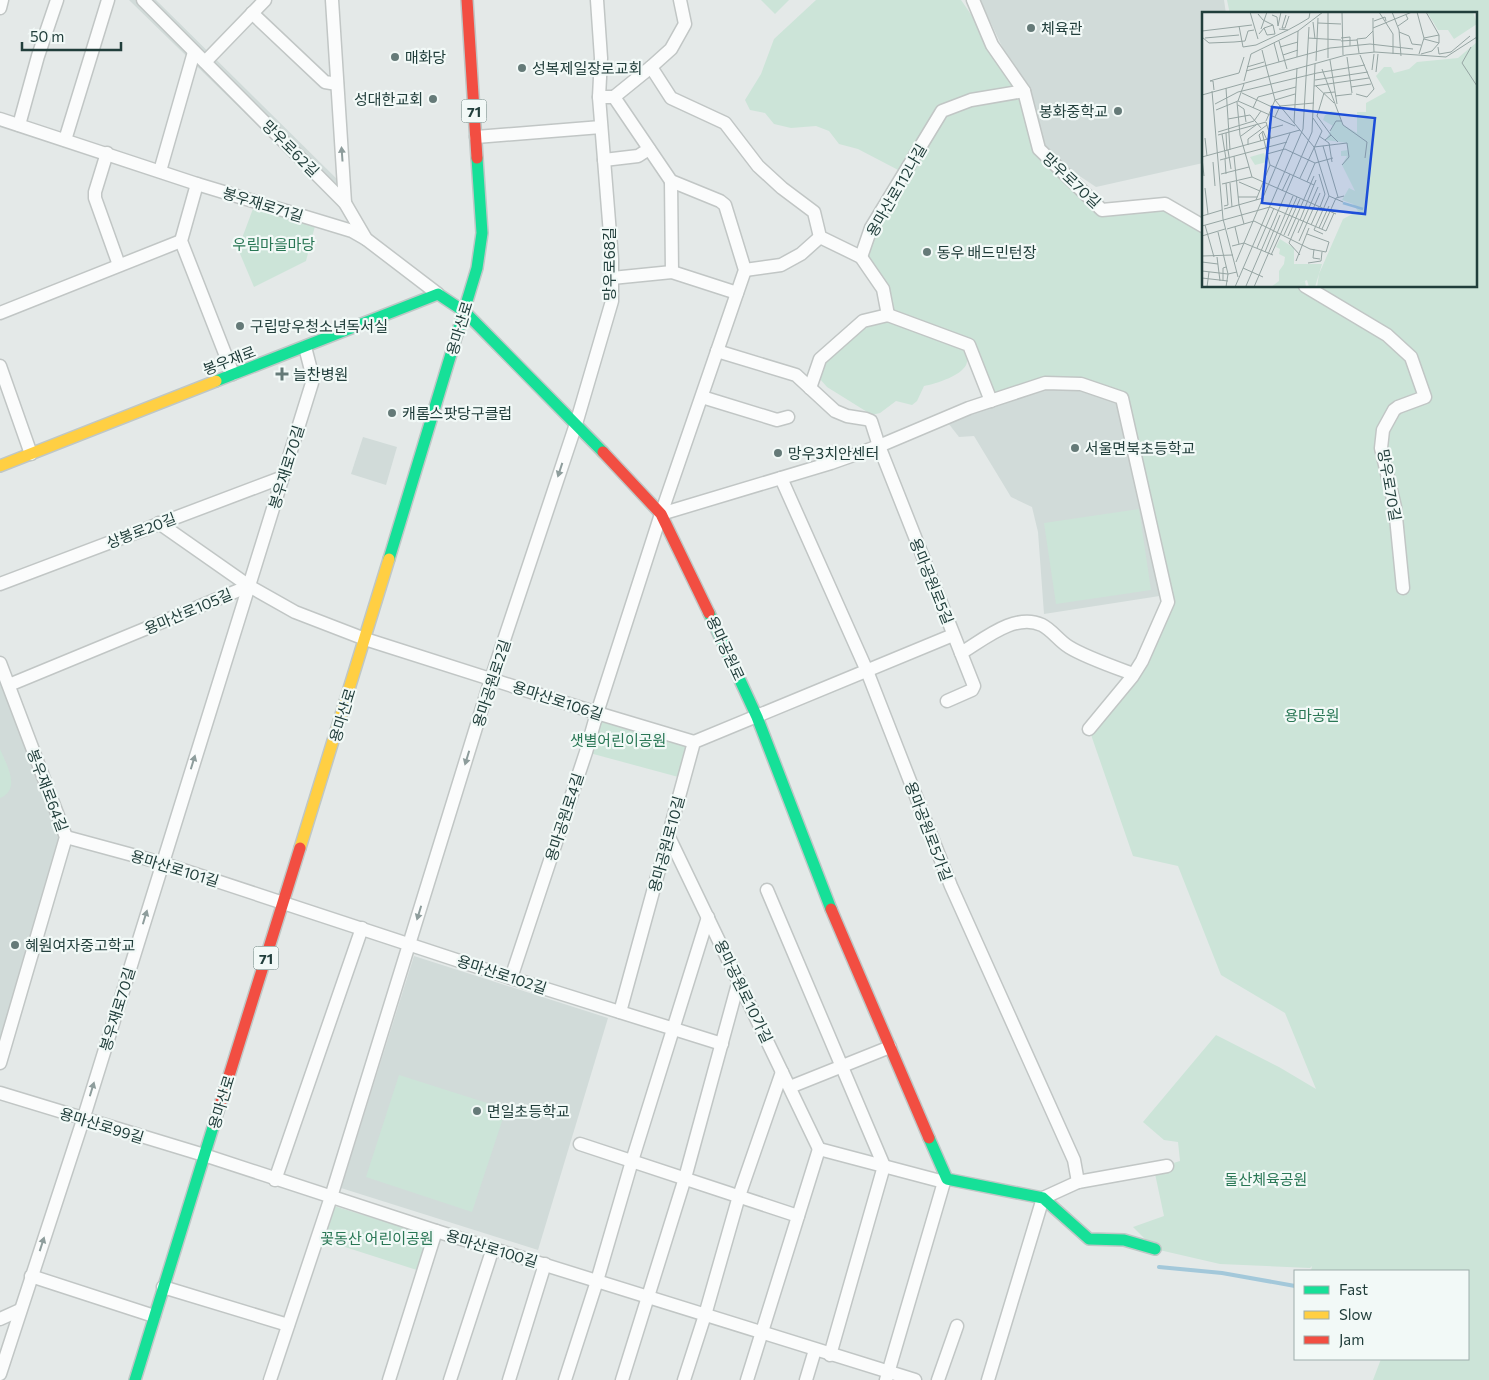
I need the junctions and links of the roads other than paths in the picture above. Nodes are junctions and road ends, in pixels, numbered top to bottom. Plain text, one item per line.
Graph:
1 (2, 0) edge
2 (57, 0) edge
3 (108, 0) edge
4 (143, 0) edge
5 (265, 0) edge
6 (332, 0) edge
7 (467, 0) edge
8 (597, 0) edge
9 (680, 0) edge
10 (973, 0) edge
11 (0, 8) edge
12 (252, 13) junction
13 (194, 52) junction
14 (205, 62) junction
15 (651, 67) junction
16 (338, 84) junction
17 (1024, 91) junction
18 (599, 97) junction
19 (614, 97) junction
20 (0, 119) edge
21 (19, 125) junction
22 (601, 126) junction
23 (476, 137) junction
24 (65, 140) junction
25 (649, 148) junction
26 (107, 153) junction
27 (604, 160) junction
28 (160, 171) junction
29 (671, 181) junction
30 (197, 184) junction
31 (345, 203) junction
32 (1202, 225) edge
33 (820, 237) junction
34 (366, 239) junction
35 (181, 241) junction
36 (862, 258) junction
37 (120, 265) junction
38 (745, 270) junction
39 (672, 272) junction
40 (612, 278) junction
41 (1307, 288) edge
42 (737, 293) junction
43 (438, 294) junction
44 (464, 312) junction
45 (0, 313) edge
46 (888, 315) junction
47 (305, 347) junction
48 (717, 351) junction
49 (0, 366) edge
50 (233, 374) junction
51 (810, 388) junction
52 (702, 397) junction
53 (991, 401) junction
54 (788, 417) dead end
55 (576, 424) junction
56 (878, 446) junction
57 (31, 454) junction
58 (0, 466) edge
59 (283, 477) junction
60 (781, 478) junction
61 (662, 514) junction
62 (159, 523) junction
63 (0, 584) edge
64 (249, 586) junction
65 (1403, 588) dead end
66 (953, 635) junction
67 (365, 639) junction
68 (961, 653) junction
69 (0, 663) edge
70 (867, 671) junction
71 (1133, 674) junction
72 (491, 679) junction
73 (9, 685) junction
74 (947, 700) dead end
75 (597, 713) junction
76 (757, 717) junction
77 (1090, 729) dead end
78 (694, 742) junction
79 (668, 835) junction
80 (66, 837) junction
81 (162, 862) junction
82 (767, 890) dead end
83 (283, 902) junction
84 (708, 917) junction
85 (362, 928) junction
86 (410, 944) junction
87 (511, 978) junction
88 (739, 980) junction
89 (620, 1012) junction
90 (673, 1028) junction
91 (722, 1044) junction
92 (890, 1047) junction
93 (0, 1063) edge
94 (842, 1066) junction
95 (782, 1072) junction
96 (790, 1087) junction
97 (0, 1093) edge
98 (83, 1120) junction
99 (580, 1144) dead end
100 (819, 1148) junction
101 (204, 1155) junction
102 (632, 1161) junction
103 (884, 1166) junction
104 (1167, 1166) dead end
105 (685, 1178) junction
106 (275, 1180) junction
107 (946, 1180) junction
108 (1078, 1182) junction
109 (739, 1196) junction
110 (331, 1197) junction
111 (1043, 1198) junction
112 (798, 1216) junction
113 (436, 1231) junction
114 (493, 1248) junction
115 (1155, 1249) dead end
116 (545, 1264) junction
117 (32, 1276) junction
118 (597, 1280) junction
119 (163, 1287) junction
120 (648, 1296) junction
121 (20, 1310) junction
122 (705, 1315) junction
123 (154, 1316) junction
124 (0, 1319) edge
125 (288, 1325) junction
126 (957, 1326) dead end
127 (763, 1332) junction
128 (815, 1350) junction
129 (830, 1354) junction
130 (0, 1374) edge
131 (888, 1376) edge
132 (135, 1380) edge
133 (270, 1380) edge
134 (389, 1380) edge
135 (450, 1380) edge
136 (509, 1380) edge
137 (565, 1380) edge
138 (622, 1380) edge
139 (684, 1380) edge
140 (747, 1380) edge
141 (806, 1380) edge
142 (915, 1380) edge
143 (938, 1380) edge
144 (988, 1380) edge

1 - 11 street
2 - 21 street
3 - 24 street
4 - 13 street, 망우로62길
5 - 12 street
6 - 16 street
7 - 23 street, 용마산로 / 71
8 - 18 street, 망우로68길
9 - 15 street
10 - 17 street, 망우로70길
12 - 14 street
12 - 16 street
13 - 14 street, 망우로62길
13 - 28 street
14 - 31 street, 망우로62길
15 - 19 street
15 - 33 street
31 -> 16 street
17 - 32 street, 망우로70길
17 - 36 street, 용마산로112나길
18 - 19 street
18 - 22 street, 망우로68길
19 - 25 street
20 - 21 street, 봉우재로71길
21 - 24 street, 봉우재로71길
22 - 23 street
22 - 27 street, 망우로68길
23 - 44 street, 용마산로 / 71
24 - 26 street, 봉우재로71길
25 - 27 street
25 - 29 street
26 - 28 street, 봉우재로71길
26 - 37 street
27 - 40 street, 망우로68길
28 - 30 street, 봉우재로71길
29 - 38 street
29 - 39 street
30 - 34 street, 봉우재로71길
30 - 35 street
31 - 34 street, 망우로62길
33 - 36 street
33 - 38 street
34 - 43 street, 망우로62길
35 - 37 street
35 - 50 street
36 - 46 street
37 - 45 street
38 - 42 street, 용마공원로4길
39 - 40 street
39 - 42 street
40 - 55 street, 망우로68길
41 - 65 street, 망우로70길
42 - 48 street, 용마공원로4길
43 - 44 street
43 - 47 street, 봉우재로
44 - 55 street, 용마공원로
44 - 67 street, 용마산로 / 71
46 - 51 street
46 - 53 street
47 - 50 street, 봉우재로
47 - 59 street, 봉우재로70길
48 - 51 street
48 - 52 street, 용마공원로4길
49 - 57 street
50 - 57 street, 봉우재로
51 - 56 street, 용마공원로5길
52 - 54 street
52 - 61 street, 용마공원로4길
53 - 56 street
53 - 71 street
55 - 61 street, 용마공원로
55 -> 72 street, 용마공원로2길
56 - 60 street
56 - 66 street, 용마공원로5길
57 - 58 street, 봉우재로
59 - 62 street, 상봉로20길
59 - 64 street, 봉우재로70길
60 - 61 street
60 - 70 street, 용마공원로5가길
61 - 75 street, 용마공원로4길
61 - 76 street, 용마공원로
62 - 63 street, 상봉로20길
62 - 64 street
64 - 67 street, 용마산로105길
64 - 73 street, 용마산로105길
81 -> 64 street, 봉우재로70길
66 - 68 street, 용마공원로5길
66 - 70 street
67 - 72 street, 용마산로106길
67 - 83 street, 용마산로 / 71
68 - 71 street
68 - 74 street, 용마공원로5길
69 - 73 street, 봉우재로64길
70 - 76 street
70 - 108 street, 용마공원로5가길
71 - 77 street
72 - 75 street, 용마산로106길
72 -> 86 street, 용마공원로2길
73 - 80 street, 봉우재로64길
75 - 78 street, 용마산로106길
75 - 87 street, 용마공원로4길
76 - 78 street
76 - 92 street, 용마공원로
78 - 79 street, 용마공원로10길
79 - 84 street, 용마공원로10가길
79 - 89 street, 용마공원로10길
80 - 81 street, 용마산로101길
80 - 93 street, 봉우재로64길
81 - 83 street, 용마산로101길
98 -> 81 street, 봉우재로70길
82 - 94 street
83 - 85 street, 용마산로102길
83 - 101 street, 용마산로 / 71
84 - 88 street, 용마공원로10가길
84 - 90 street
85 - 86 street, 용마산로102길
85 - 106 street
86 - 87 street, 용마산로102길
86 - 110 street
87 - 89 street, 용마산로102길
88 - 91 street
88 - 95 street, 용마공원로10가길
89 - 90 street, 용마산로102길
90 - 91 street, 용마산로102길
90 - 102 street
91 - 105 street
92 - 94 street
92 - 107 street, 용마공원로
94 - 96 street
94 - 103 street
95 - 96 street, 용마공원로10가길
95 - 109 street
96 - 100 street, 용마공원로10가길
97 - 98 street, 용마산로99길
98 - 101 street, 용마산로99길
117 -> 98 street, 봉우재로70길
99 - 102 street
100 - 103 street
100 - 112 street
101 - 106 street, 용마산로100길
101 - 119 street, 용마산로 / 71
102 - 105 street
102 - 118 street
103 - 107 street
103 - 129 street
104 - 108 street
105 - 109 street
105 - 120 street
106 - 110 street, 용마산로100길
107 - 111 street
107 - 131 street
108 - 111 street
109 - 112 street
109 - 122 street
110 - 113 street, 용마산로100길
110 - 125 street
111 - 115 street
111 - 144 street
112 - 127 street
113 - 114 street, 용마산로100길
113 - 134 street
114 - 116 street, 용마산로100길
114 - 135 street
116 - 118 street, 용마산로100길
116 - 136 street
117 - 121 street, 봉우재로70길
117 - 123 street
118 - 120 street, 용마산로100길
118 - 137 street
119 - 123 street, 용마산로 / 71
119 - 125 street
120 - 122 street, 용마산로100길
120 - 138 street
121 - 124 street
121 - 130 street, 봉우재로70길
122 - 127 street, 용마산로100길
122 - 139 street
123 - 132 street, 용마산로 / 71
125 - 133 street
126 - 143 street
127 - 128 street, 용마산로100길
127 - 140 street
128 - 129 street, 용마산로100길
128 - 141 street
129 - 131 street, 용마산로100길
131 - 142 street, 용마산로100길

